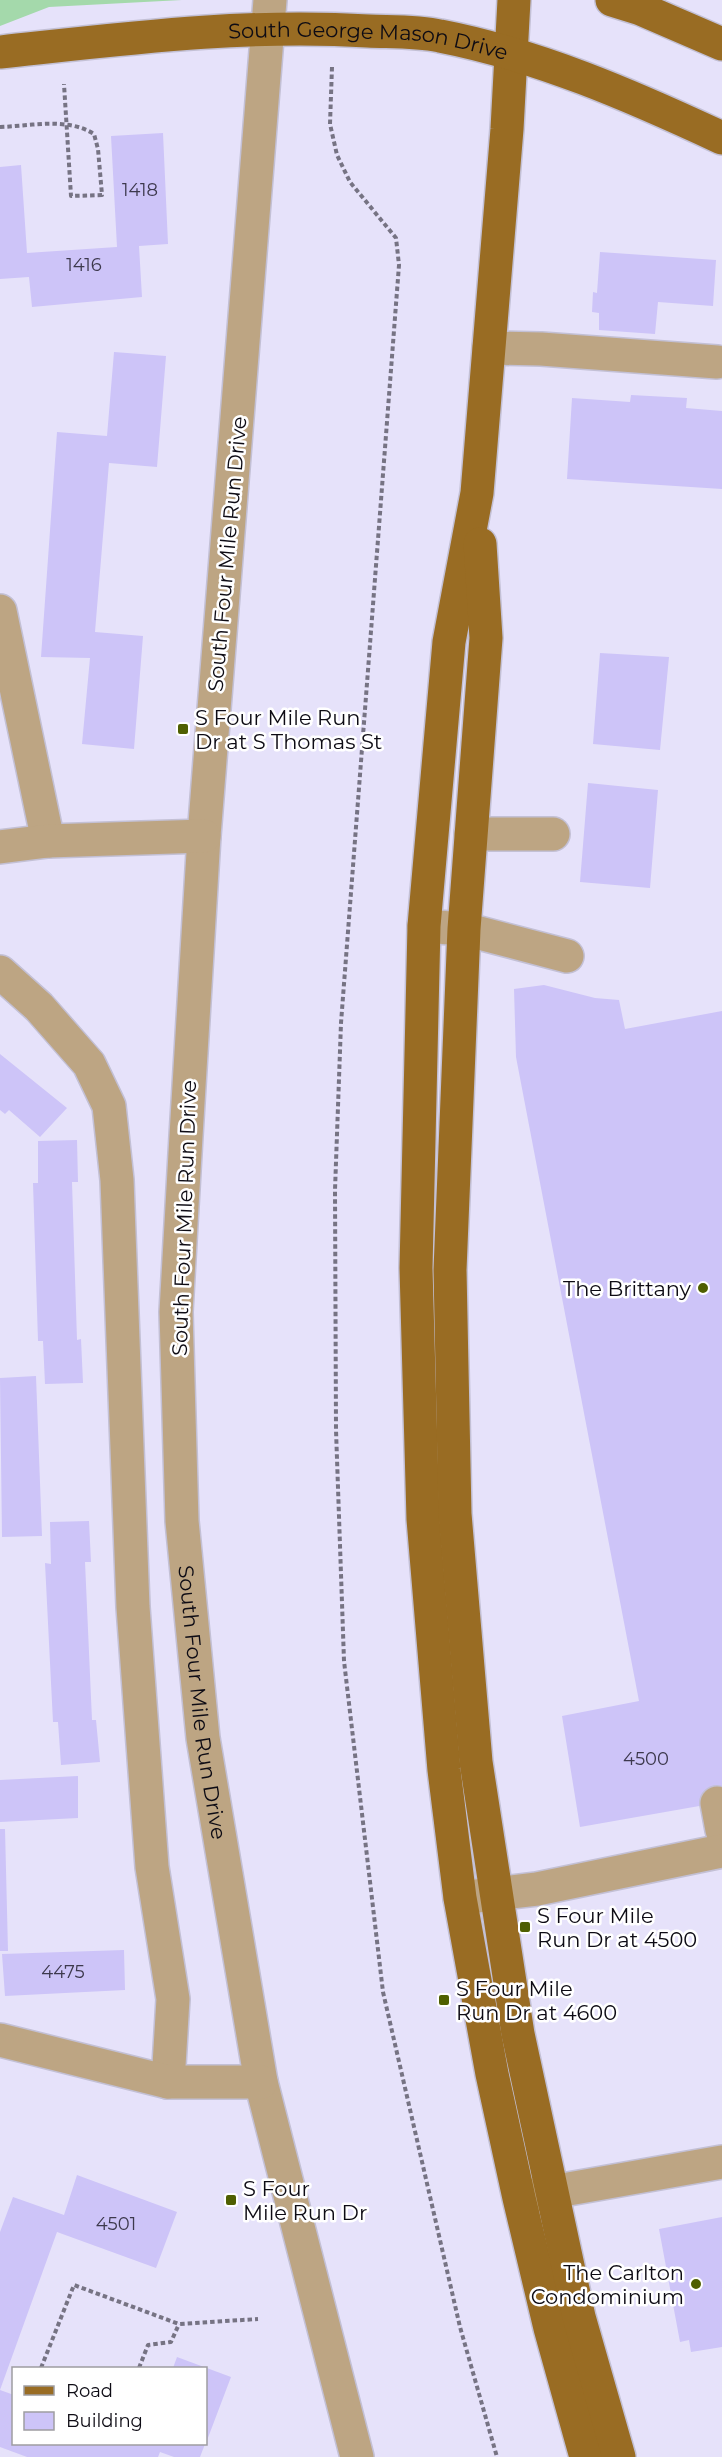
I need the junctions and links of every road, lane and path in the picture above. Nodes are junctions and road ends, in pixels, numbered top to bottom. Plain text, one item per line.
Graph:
1 (514, 0) edge
2 (612, 0) edge
3 (268, 15) edge
4 (722, 44) edge
5 (0, 52) edge
6 (511, 53) junction
7 (332, 81) dead end
8 (64, 84) dead end
9 (66, 124) junction
10 (0, 127) edge
11 (722, 138) edge
12 (489, 348) junction
13 (717, 362) dead end
14 (477, 493) junction
15 (0, 611) edge
16 (471, 834) junction
17 (553, 834) dead end
18 (204, 836) junction
19 (48, 841) junction
20 (0, 848) edge
21 (424, 926) junction
22 (464, 929) junction
23 (567, 956) dead end
24 (0, 972) edge
25 (722, 1851) edge
26 (496, 1893) junction
27 (460, 1898) junction
28 (0, 2040) edge
29 (168, 2082) junction
30 (261, 2082) junction
31 (722, 2162) edge
32 (535, 2195) junction
33 (258, 2319) dead end
34 (179, 2324) junction
35 (41, 2367) edge
36 (139, 2367) edge
37 (357, 2457) edge
38 (497, 2457) edge
39 (586, 2457) edge
40 (619, 2457) edge

1 - 6 main road
2 - 4 main road
3 - 5 main road, South George Mason Drive
3 - 6 main road, South George Mason Drive
3 - 18 street, South Four Mile Run Drive
6 - 11 main road, South George Mason Drive
6 - 12 main road
7 - 38 path
8 - 9 path
9 - 9 path
9 - 10 path
12 - 13 street
12 - 14 main road
14 - 16 main road
14 - 21 main road
15 - 19 street
16 - 17 street
16 - 22 main road
18 - 19 street
18 - 30 street, South Four Mile Run Drive
19 - 20 street
21 - 22 street
21 - 27 main road
22 - 23 street
22 - 26 main road
24 - 29 street
25 - 26 street
26 - 27 street
26 - 32 main road
27 - 32 main road
28 - 29 street
29 - 30 street
30 - 37 street, South Four Mile Run Drive
31 - 32 street
32 - 39 main road
32 - 40 main road
33 - 34 path
34 - 35 path
34 - 36 path

